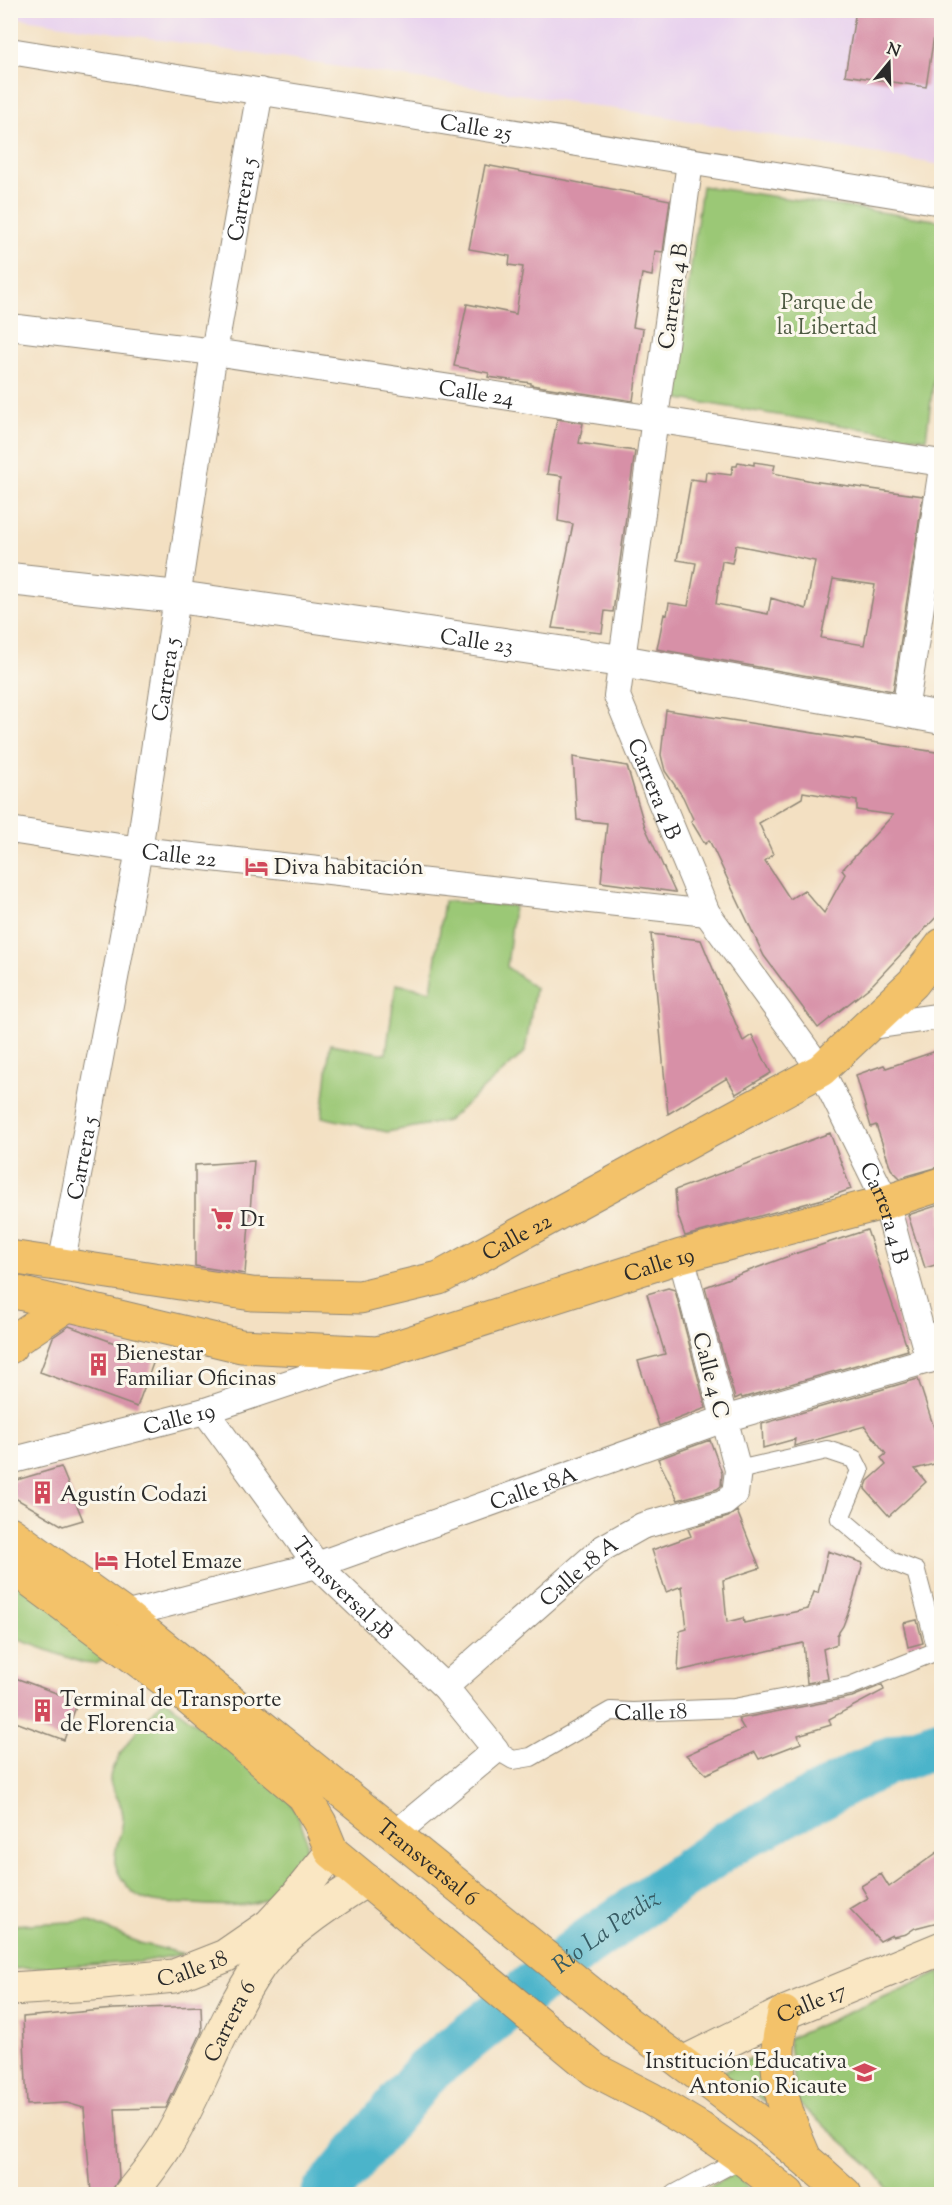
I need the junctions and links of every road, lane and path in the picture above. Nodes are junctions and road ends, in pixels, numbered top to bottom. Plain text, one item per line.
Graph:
1 (10, 51) edge
2 (260, 91) junction
3 (690, 162) junction
4 (942, 202) edge
5 (10, 327) edge
6 (214, 352) junction
7 (655, 418) junction
8 (942, 463) edge
9 (942, 468) edge
10 (10, 579) edge
11 (178, 597) junction
12 (621, 661) junction
13 (904, 711) junction
14 (942, 718) edge
15 (10, 830) edge
16 (139, 850) junction
17 (707, 914) junction
18 (942, 945) edge
19 (942, 1016) edge
20 (866, 1027) junction
21 (821, 1070) junction
22 (942, 1184) edge
23 (886, 1202) junction
24 (681, 1256) junction
25 (10, 1257) edge
26 (61, 1266) junction
27 (10, 1293) edge
28 (67, 1305) junction
29 (10, 1347) edge
30 (378, 1353) junction
31 (935, 1358) edge
32 (205, 1411) junction
33 (724, 1419) junction
34 (10, 1461) edge
35 (736, 1482) junction
36 (10, 1533) edge
37 (317, 1565) junction
38 (13, 1573) edge
39 (124, 1615) junction
40 (939, 1650) edge
41 (445, 1688) junction
42 (496, 1750) junction
43 (395, 1834) junction
44 (332, 1852) junction
45 (366, 1880) junction
46 (942, 1947) edge
47 (10, 1989) edge
48 (784, 2013) junction
49 (683, 2062) junction
50 (742, 2158) junction
51 (805, 2158) junction
52 (130, 2194) edge
53 (675, 2194) edge
54 (788, 2194) edge
55 (845, 2194) edge

1 - 2 street, Calle 25
2 - 3 street, Calle 25
2 - 6 street, Carrera 5
3 - 4 street, Calle 25
3 - 7 street, Carrera 4 B
5 - 6 street, Calle 24
6 - 7 street, Calle 24
6 - 11 street, Carrera 5
7 - 8 street, Calle 24
7 - 12 street, Carrera 4 B
9 - 13 street
10 - 11 street, Calle 23
11 - 12 street, Calle 23
11 - 16 street, Carrera 5
12 - 13 street, Calle 23
12 - 17 street, Carrera 4 B
13 - 14 street, Calle 23
15 - 16 street, Calle 22
16 - 17 street, Calle 22
16 - 26 street, Carrera 5
17 - 21 street, Carrera 4 B
18 - 20 main road, Calle 22
19 - 20 street
20 - 21 main road, Calle 22
21 - 23 street, Carrera 4 B
21 - 26 main road, Calle 22
22 - 23 main road, Calle 19
23 - 24 main road, Calle 19
23 - 31 street, Carrera 4 B
24 - 30 main road, Calle 19
24 - 33 street, Calle 4 C
25 - 26 main road, Calle 22
27 - 28 main road, Calle 19
28 - 29 main road
28 - 30 main road, Calle 19
30 - 32 street, Calle 19
31 - 33 street, Calle 18A
32 - 34 street, Calle 19
32 - 37 street, Transversal 5B
33 - 35 street, Calle 4 C
33 - 37 street, Calle 18A
35 - 40 street
35 - 41 street, Calle 18 A
36 - 39 main road, Transversal 6
37 - 39 street, Calle 18A
37 - 41 street, Transversal 5B
38 - 44 main road
39 - 43 main road, Transversal 6
40 - 42 street, Calle 18
41 - 42 street, Transversal 5B
42 - 43 street
43 - 49 main road, Transversal 6
44 - 45 main road
44 - 47 main road, Calle 18
45 - 50 main road
45 - 52 main road, Carrera 6
46 - 48 main road, Calle 17
48 - 49 main road, Calle 17
48 - 51 main road
49 - 51 main road, Transversal 6
50 - 53 street
50 - 54 main road
51 - 55 main road, Transversal 6

